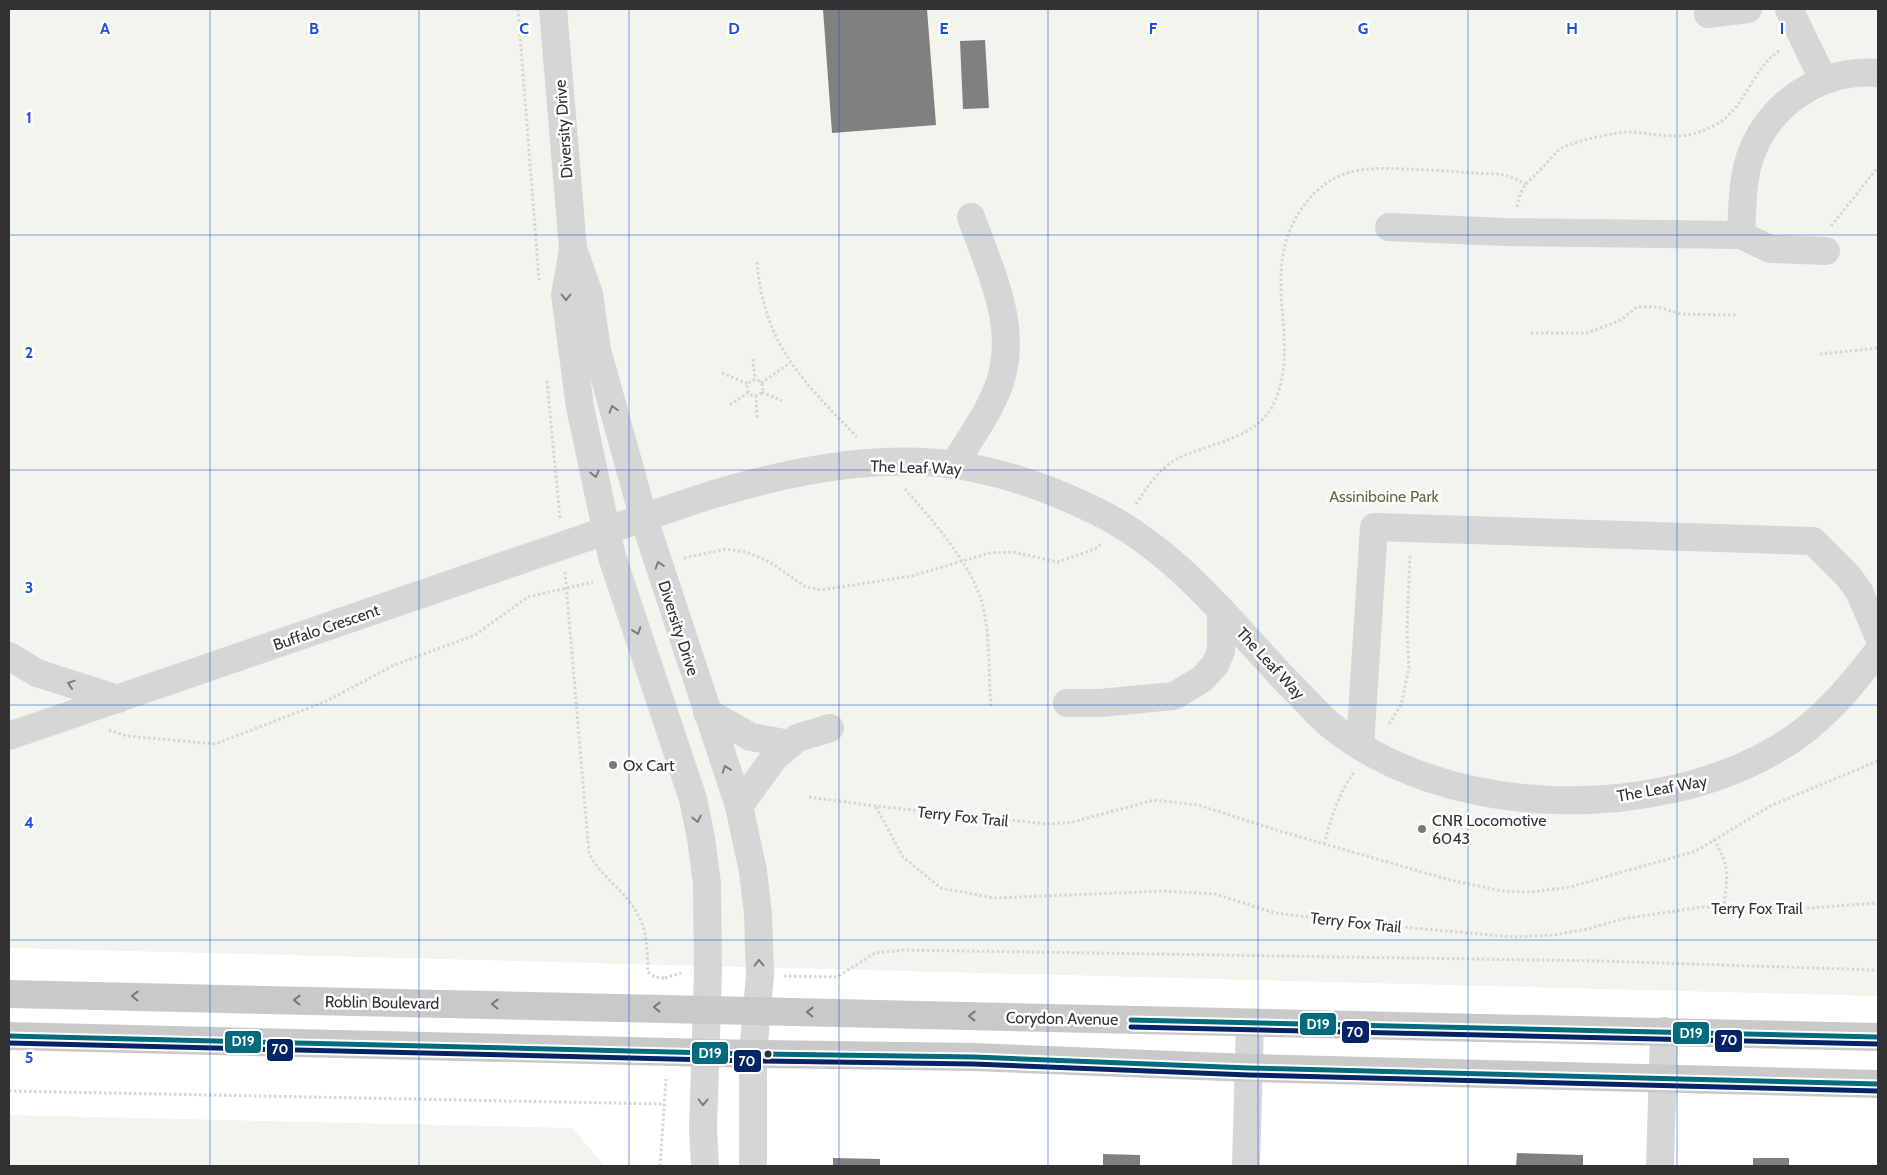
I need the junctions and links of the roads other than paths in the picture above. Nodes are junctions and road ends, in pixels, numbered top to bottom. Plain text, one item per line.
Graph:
1 (553, 9) edge
2 (1748, 9) edge
3 (1789, 9) edge
4 (1708, 14) dead end
5 (1878, 72) edge
6 (1823, 79) junction
7 (971, 217) dead end
8 (1388, 227) dead end
9 (1741, 235) junction
10 (573, 249) junction
11 (1819, 251) road end
12 (954, 465) junction
13 (643, 516) junction
14 (606, 531) junction
15 (1221, 610) junction
16 (1878, 635) edge
17 (1878, 651) edge
18 (9, 656) edge
19 (118, 699) junction
20 (1067, 703) dead end
21 (707, 712) junction
22 (830, 728) dead end
23 (9, 736) edge
24 (790, 744) junction
25 (1365, 749) junction
26 (739, 806) junction
27 (9, 994) edge
28 (706, 1009) junction
29 (755, 1011) junction
30 (1250, 1023) junction
31 (1664, 1031) junction
32 (9, 1036) edge
33 (1878, 1037) edge
34 (704, 1053) junction
35 (753, 1054) junction
36 (1249, 1068) junction
37 (1662, 1078) junction
38 (1878, 1084) edge
39 (705, 1166) edge
40 (753, 1166) edge
41 (1246, 1166) edge
42 (1660, 1166) edge

1 - 10 street, Diversity Drive
2 - 4 street
3 - 6 street
5 - 6 street
6 - 9 street
7 - 12 street
8 - 9 street
9 - 11 street
13 -> 10 street, Diversity Drive
10 -> 14 street, Diversity Drive
12 - 13 street, The Leaf Way
12 - 15 street, The Leaf Way
13 - 14 street, Buffalo Crescent
21 -> 13 street, Diversity Drive
14 - 19 street, Buffalo Crescent
14 -> 28 street, Diversity Drive
15 - 20 street
15 - 25 street, The Leaf Way
16 - 25 street
17 - 25 street, The Leaf Way
19 -> 18 street
19 - 23 street, Buffalo Crescent
21 - 24 street
26 -> 21 street, Diversity Drive
22 - 24 street
24 - 26 street
29 -> 26 street, Diversity Drive
28 -> 27 main road, Roblin Boulevard
28 - 29 main road, Roblin Boulevard
28 - 34 street, Diversity Drive
30 -> 29 main road, Corydon Avenue
29 - 35 street, Diversity Drive
30 - 31 main road, Corydon Avenue
30 - 36 street
31 - 33 main road, Corydon Avenue
31 - 37 street
32 - 34 main road
34 - 35 main road
34 -> 39 street, Diversity Drive
35 - 36 main road
35 - 40 street, Diversity Drive
36 - 37 main road
36 - 41 street
37 - 38 main road
37 - 42 street

